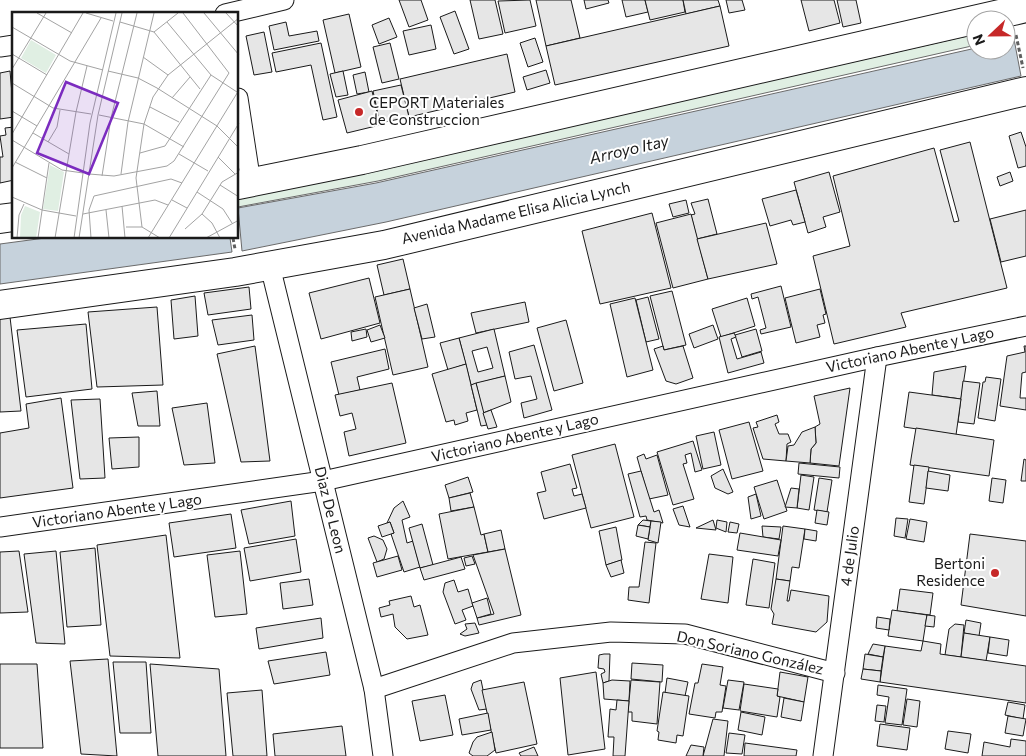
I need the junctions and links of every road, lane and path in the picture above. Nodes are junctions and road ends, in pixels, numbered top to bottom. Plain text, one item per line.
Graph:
1 (284, 0) edge
2 (1026, 8) edge
3 (233, 12) edge
4 (1026, 91) edge
5 (239, 112) edge
6 (244, 184) edge
7 (233, 239) edge
8 (235, 250) dead end
9 (270, 266) junction
10 (0, 305) edge
11 (1026, 326) edge
12 (877, 356) junction
13 (323, 481) junction
14 (0, 528) edge
15 (835, 673) junction
16 (374, 689) junction
17 (383, 756) edge
18 (823, 756) edge

1 - 3 street
2 - 6 highway
4 - 9 highway, Avenida Madame Elisa Alicia Lynch
5 - 6 street
7 - 8 path
9 - 10 highway, Avenida Madame Elisa Alicia Lynch
9 - 13 street, Diaz De Leon
11 - 12 street, Victoriano Abente y Lago
12 - 13 street, Victoriano Abente y Lago
12 - 15 street, 4 de Julio
13 - 14 street, Victoriano Abente y Lago
13 - 16 street, Diaz De Leon
15 - 16 street, Don Soriano González
15 - 18 street, 4 de Julio
16 - 17 street, Diaz De Leon

